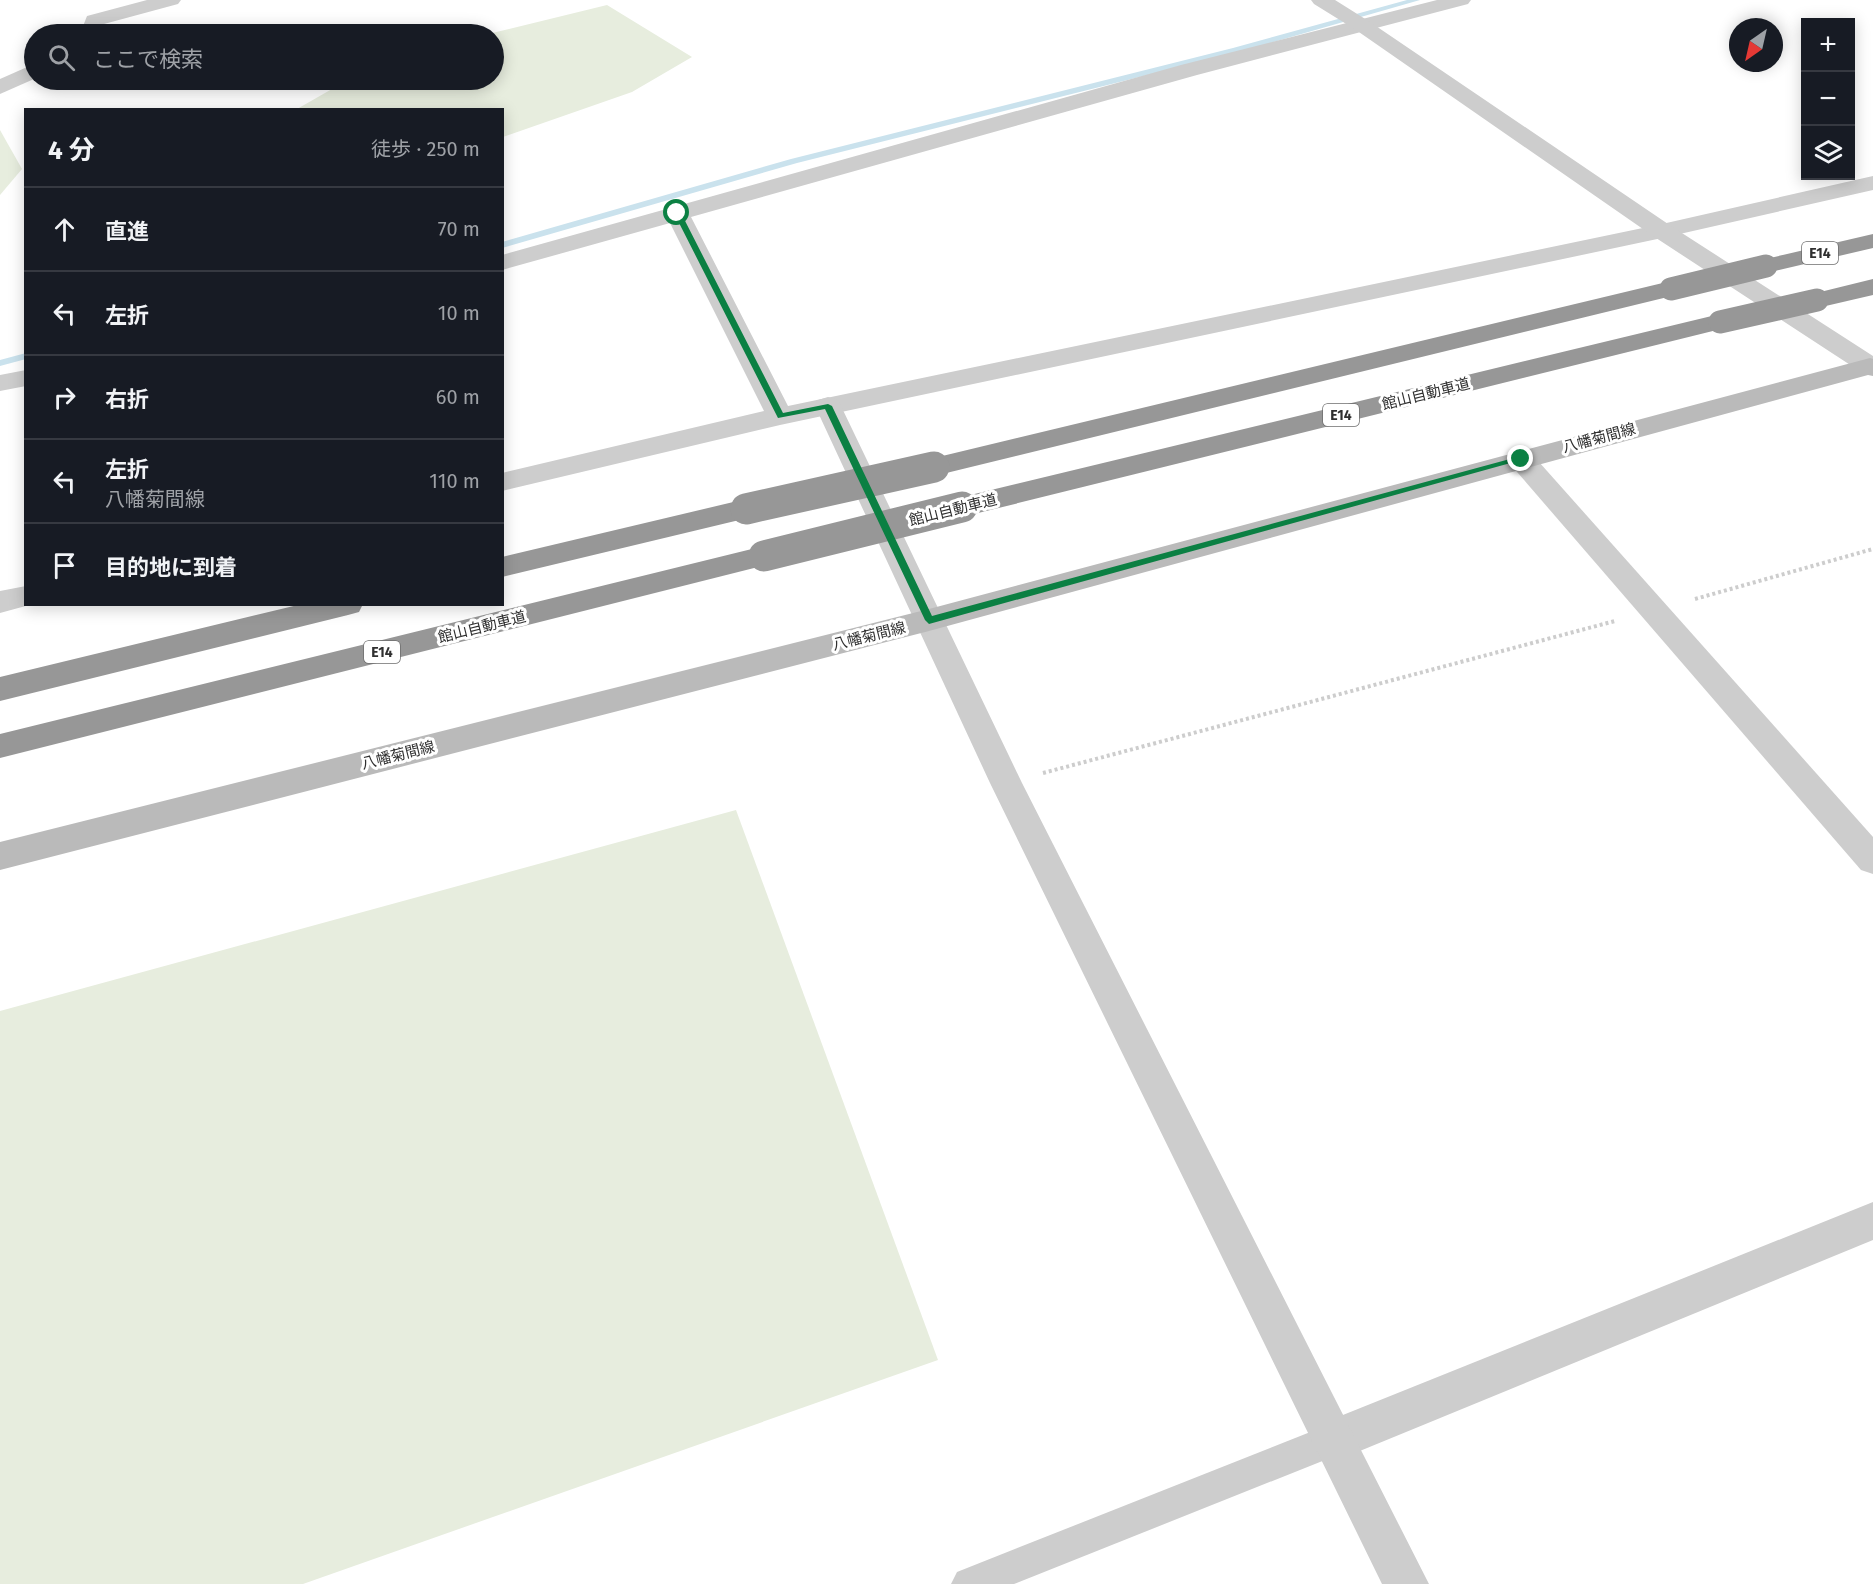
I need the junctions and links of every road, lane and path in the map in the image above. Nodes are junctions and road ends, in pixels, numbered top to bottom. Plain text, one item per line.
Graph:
1 (171, 0) edge
2 (1321, 0) edge
3 (1461, 0) edge
4 (93, 24) edge
5 (1363, 26) junction
6 (24, 76) edge
7 (0, 87) edge
8 (1873, 183) edge
9 (677, 213) junction
10 (1662, 231) junction
11 (1873, 240) edge
12 (504, 262) edge
13 (1873, 287) edge
14 (1872, 367) edge
15 (24, 378) edge
16 (0, 383) edge
17 (828, 406) junction
18 (780, 416) junction
19 (1521, 459) junction
20 (504, 482) edge
21 (1873, 549) edge
22 (504, 567) edge
23 (24, 596) edge
24 (0, 602) edge
25 (340, 606) edge
26 (1654, 611) junction
27 (929, 620) junction
28 (0, 688) edge
29 (0, 746) edge
30 (1006, 783) junction
31 (0, 856) edge
32 (1873, 860) edge
33 (1873, 1221) edge
34 (1333, 1440) junction
35 (969, 1584) edge
36 (1406, 1584) edge

1 - 4 street
2 - 5 street
3 - 5 street
5 - 9 street
5 - 10 street
6 - 7 street
8 - 10 street
9 - 12 street
9 - 18 street
10 - 14 street
10 - 17 street
11 - 22 highway, E14, bridge
13 - 29 highway, 館山自動車道 / E14, bridge
14 - 19 main road, 八幡菊間線
15 - 16 street
17 - 18 street
17 - 27 street
18 - 20 street
19 - 26 street
19 - 27 main road, 八幡菊間線
21 - 26 path
23 - 24 street
25 - 28 highway
26 - 30 path
26 - 32 street
27 - 30 street
27 - 31 main road, 八幡菊間線
30 - 34 street
33 - 34 street
34 - 35 lane
34 - 36 street

